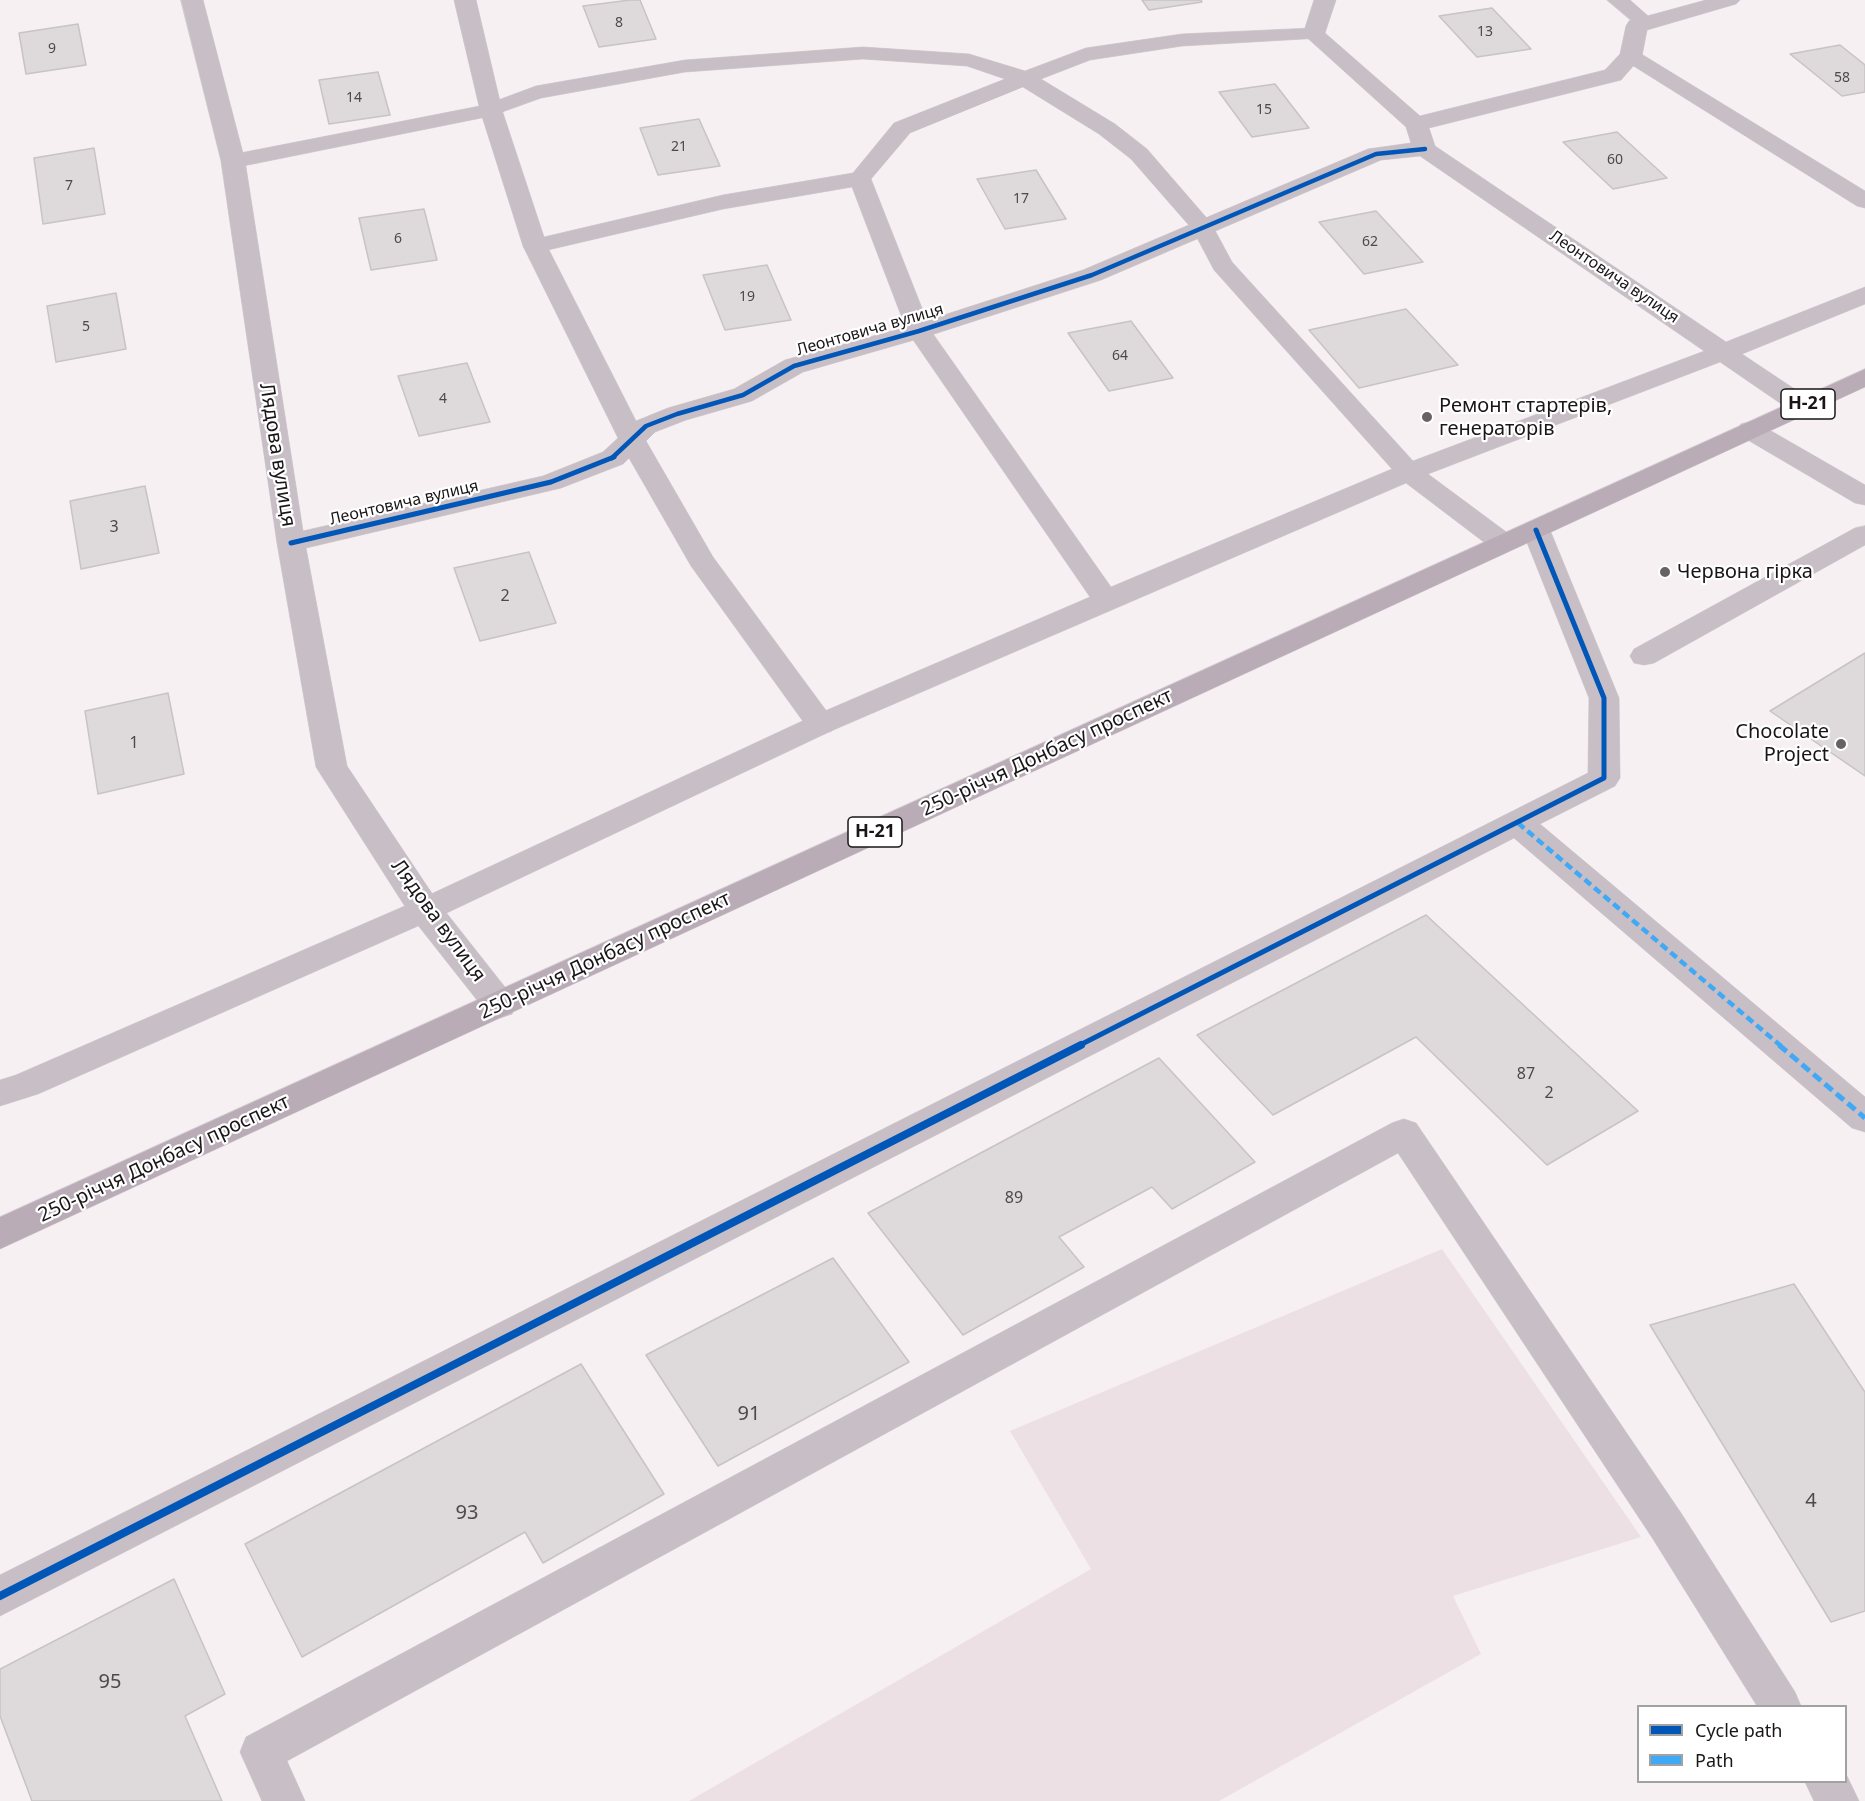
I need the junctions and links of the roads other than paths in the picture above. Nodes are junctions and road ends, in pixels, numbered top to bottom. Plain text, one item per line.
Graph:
1 (192, 0) edge
2 (465, 0) edge
3 (1325, 0) edge
4 (1617, 0) edge
5 (1730, 0) edge
6 (1646, 23) junction
7 (1314, 34) junction
8 (1631, 56) junction
9 (1024, 78) junction
10 (491, 110) junction
11 (1416, 124) junction
12 (1425, 150) junction
13 (232, 161) junction
14 (860, 179) junction
15 (1865, 201) edge
16 (1203, 228) junction
17 (535, 246) junction
18 (1865, 295) edge
19 (919, 331) junction
20 (1724, 352) junction
21 (1865, 377) edge
22 (1802, 406) junction
23 (1750, 430) junction
24 (632, 440) junction
25 (1408, 472) junction
26 (1865, 497) edge
27 (1536, 530) junction
28 (1865, 534) edge
29 (291, 543) junction
30 (1503, 543) junction
31 (1106, 600) junction
32 (1644, 656) dead end
33 (821, 724) junction
34 (1518, 822) junction
35 (425, 910) junction
36 (500, 1005) junction
37 (0, 1093) edge
38 (1865, 1118) edge
39 (0, 1234) edge
40 (0, 1596) edge
41 (1779, 1705) edge
42 (1827, 1783) edge
43 (284, 1801) edge
44 (1838, 1801) edge

1 - 13 street, Лядова вулиця
2 - 10 street
3 - 7 street
4 - 6 lane
5 - 6 street
6 - 8 street
7 - 9 lane
7 - 11 street
8 - 11 street
8 - 15 lane
9 - 10 lane
9 - 14 lane
9 - 16 lane
10 - 13 lane
10 - 17 street
11 - 12 street
12 - 16 street, Леонтовича вулиця
12 - 20 street, Леонтовича вулиця
13 - 29 street, Лядова вулиця
14 - 17 lane
14 - 19 lane
16 - 19 street, Леонтовича вулиця
16 - 25 lane
17 - 24 street
18 - 20 street
19 - 24 street, Леонтовича вулиця
19 - 31 lane
20 - 22 street, Леонтовича вулиця
20 - 25 lane
21 - 22 main road, 250-річчя Донбасу проспект / Н-21
22 - 23 main road, 250-річчя Донбасу проспект / Н-21
23 - 26 street
23 - 27 main road, 250-річчя Донбасу проспект / Н-21
24 - 29 street, Леонтовича вулиця
24 - 33 street
25 - 30 lane
25 - 31 lane
27 - 30 main road, 250-річчя Донбасу проспект / Н-21
27 - 34 street
28 - 32 lane
29 - 35 street, Лядова вулиця
30 - 36 main road, 250-річчя Донбасу проспект / Н-21
31 - 33 lane
33 - 35 lane
34 - 38 street
34 - 40 street
35 - 36 street, Лядова вулиця
35 - 37 lane
36 - 39 main road, 250-річчя Донбасу проспект / Н-21
41 - 43 lane
42 - 44 lane

